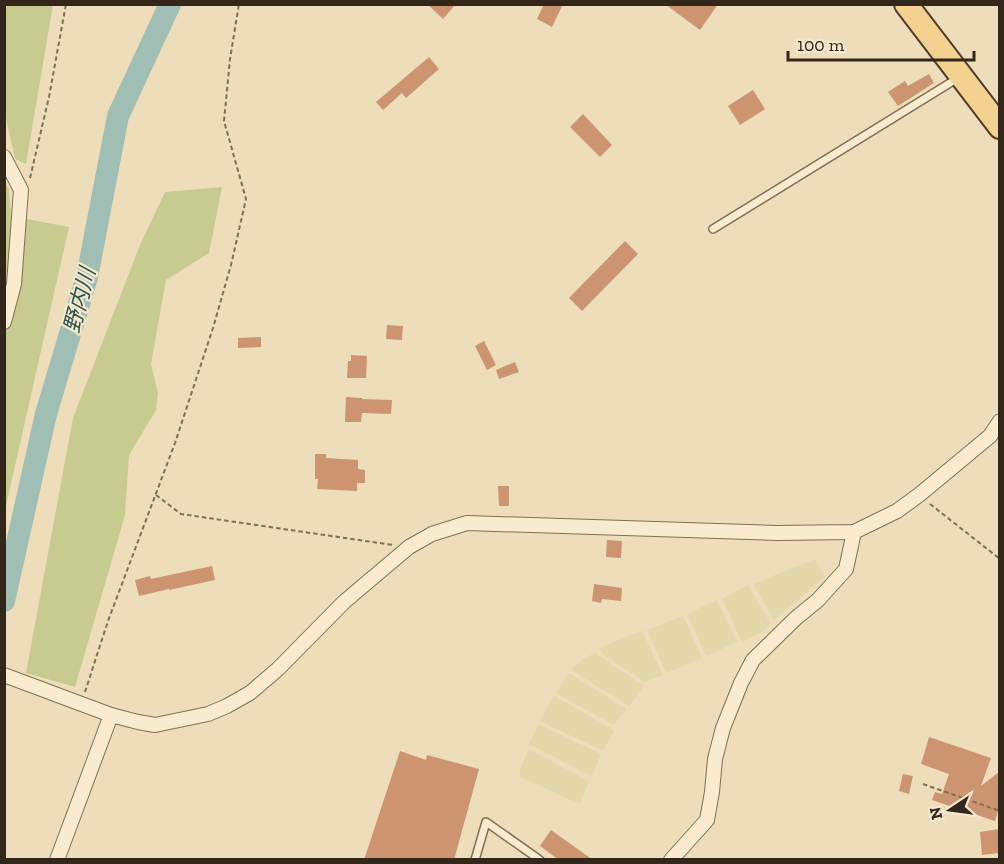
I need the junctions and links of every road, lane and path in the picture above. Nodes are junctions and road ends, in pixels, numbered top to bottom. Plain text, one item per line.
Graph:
1 (66, 4) edge
2 (239, 4) edge
3 (906, 4) edge
4 (960, 77) junction
5 (999, 127) edge
6 (4, 157) edge
7 (21, 190) junction
8 (713, 229) dead end
9 (4, 322) edge
10 (999, 421) edge
11 (156, 495) junction
12 (919, 495) junction
13 (854, 532) junction
14 (409, 547) junction
15 (999, 559) edge
16 (4, 675) edge
17 (78, 702) junction
18 (111, 714) junction
19 (923, 784) dead end
20 (999, 811) edge
21 (57, 860) edge
22 (474, 860) edge
23 (540, 860) edge
24 (671, 860) edge

1 - 7 path
2 - 11 path
3 - 4 main road
4 - 5 main road
4 - 8 lane
6 - 7 street
7 - 9 street
10 - 12 street
11 - 14 path
11 - 17 path
12 - 13 street
12 - 15 path
13 - 14 street
13 - 24 street
14 - 18 street
16 - 17 street
17 - 18 street
18 - 21 street
19 - 20 path
22 - 23 lane

